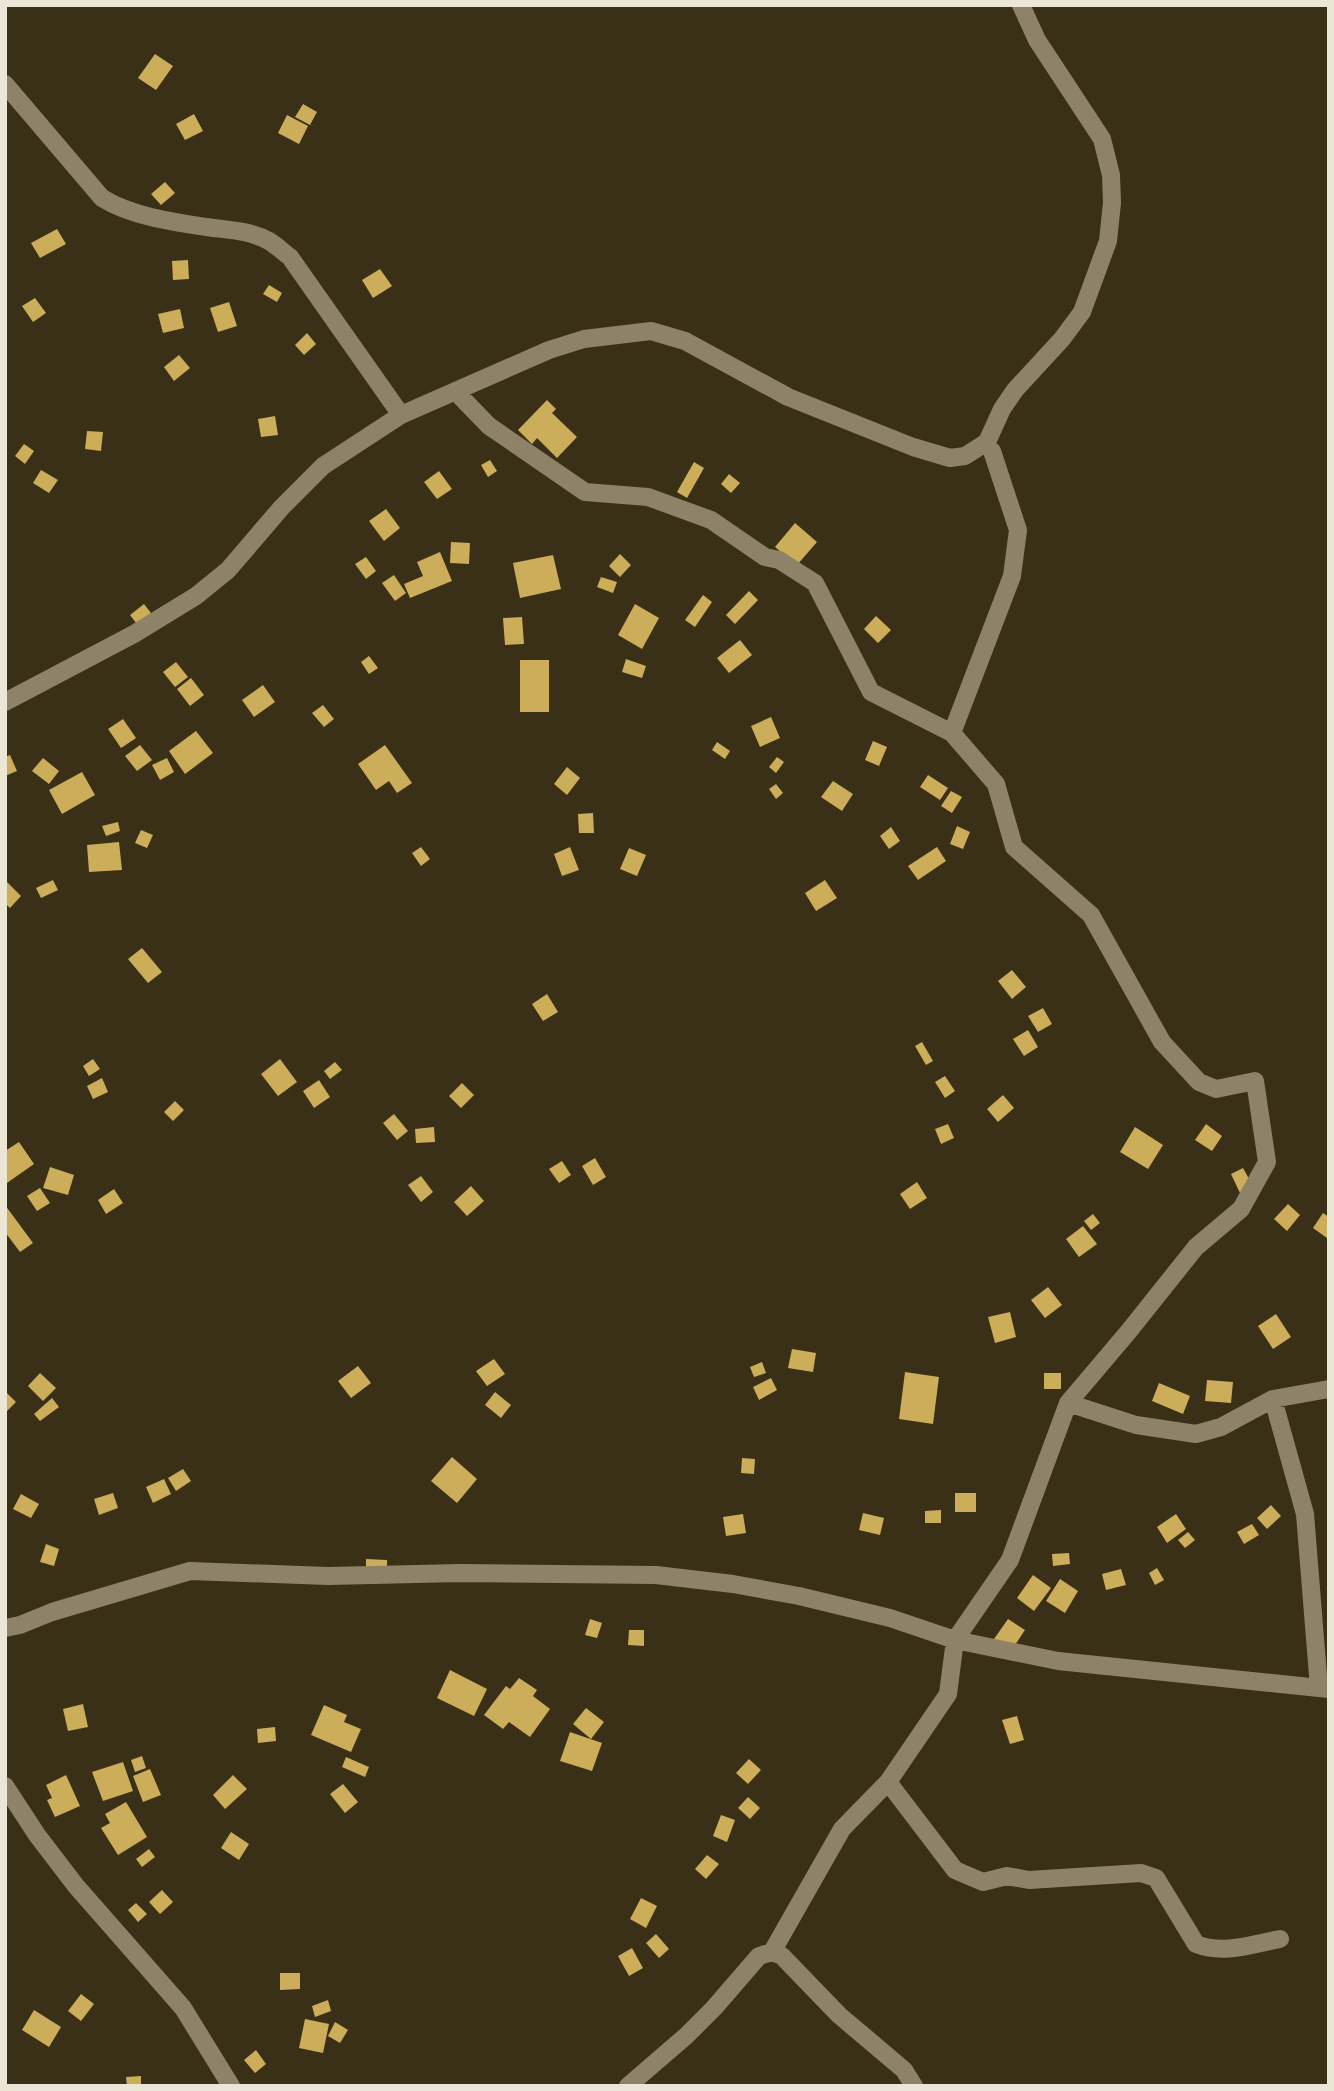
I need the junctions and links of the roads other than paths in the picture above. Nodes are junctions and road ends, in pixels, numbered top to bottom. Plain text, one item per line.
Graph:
1 (1021, 5) edge
2 (5, 84) edge
3 (456, 391) junction
4 (401, 415) junction
5 (992, 451) dead end
6 (5, 702) edge
7 (952, 733) junction
8 (1329, 1389) edge
9 (1273, 1399) junction
10 (1068, 1403) junction
11 (5, 1628) edge
12 (955, 1640) junction
13 (1324, 1688) edge
14 (888, 1783) junction
15 (5, 1786) edge
16 (1280, 1939) dead end
17 (772, 1952) junction
18 (231, 2086) edge
19 (628, 2086) edge
20 (914, 2086) edge

1 - 3 street
2 - 4 street
3 - 4 street
3 - 7 street
4 - 6 street
5 - 7 street
7 - 10 street
8 - 9 street
9 - 10 street
9 - 13 street
10 - 12 street
11 - 12 street
12 - 13 street
12 - 14 street
14 - 16 street
14 - 17 street
15 - 18 street
17 - 19 street
17 - 20 street

